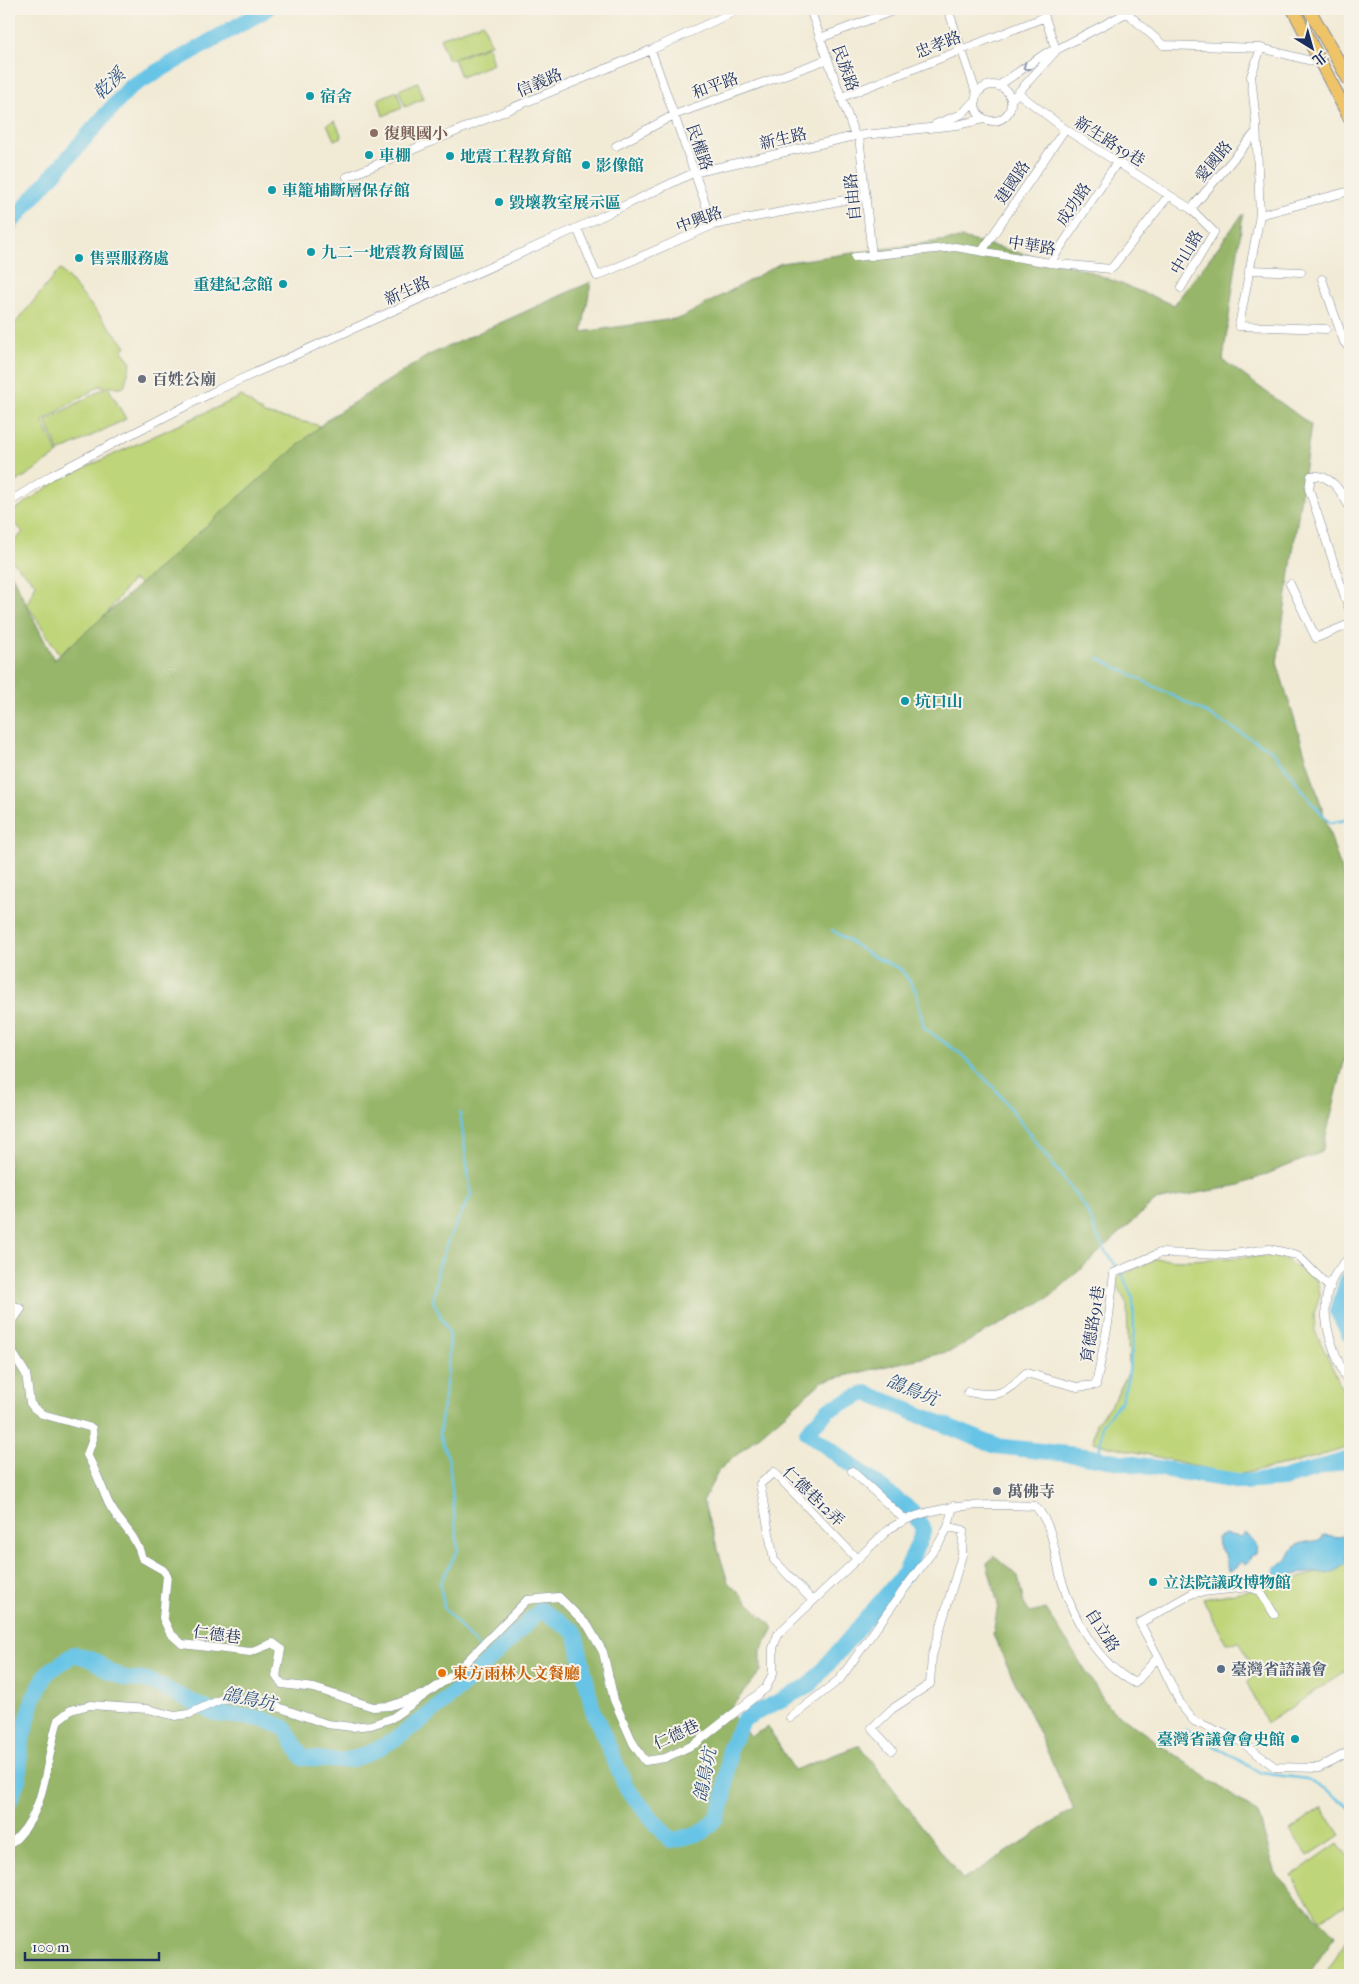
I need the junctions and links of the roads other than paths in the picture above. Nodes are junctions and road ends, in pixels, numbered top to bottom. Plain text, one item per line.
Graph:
1 (740, 9) edge
2 (810, 9) edge
3 (898, 9) edge
4 (948, 9) edge
5 (1293, 9) edge
6 (1310, 9) edge
7 (1128, 11) edge
8 (1044, 13) edge
9 (820, 38) junction
10 (1261, 48) junction
11 (963, 49) junction
12 (651, 50) junction
13 (1056, 50) junction
14 (828, 59) junction
15 (1324, 64) junction
16 (1350, 82) edge
17 (998, 86) junction
18 (1018, 93) junction
19 (842, 97) junction
20 (976, 97) junction
21 (1010, 100) junction
22 (674, 115) junction
23 (984, 119) junction
24 (1350, 119) edge
25 (920, 128) junction
26 (1065, 129) junction
27 (1256, 132) junction
28 (857, 136) junction
29 (616, 146) dead end
30 (1118, 161) junction
31 (693, 173) junction
32 (347, 177) dead end
33 (1350, 191) edge
34 (1169, 195) junction
35 (866, 196) junction
36 (1191, 209) junction
37 (1260, 215) junction
38 (713, 225) junction
39 (578, 228) junction
40 (982, 251) junction
41 (872, 256) junction
42 (855, 257) dead end
43 (1050, 263) junction
44 (1250, 270) junction
45 (1301, 272) dead end
46 (1322, 279) dead end
47 (1181, 288) dead end
48 (1326, 329) dead end
49 (1350, 349) edge
50 (9, 502) edge
51 (1350, 508) edge
52 (1290, 584) dead end
53 (1350, 612) edge
54 (1350, 624) edge
55 (1350, 1257) edge
56 (1330, 1288) junction
57 (9, 1302) edge
58 (9, 1326) edge
59 (9, 1347) edge
60 (1350, 1388) edge
61 (968, 1392) dead end
62 (852, 1471) dead end
63 (949, 1507) junction
64 (908, 1518) junction
65 (948, 1527) junction
66 (857, 1559) junction
67 (812, 1600) junction
68 (1274, 1614) dead end
69 (1158, 1657) junction
70 (434, 1689) junction
71 (790, 1718) dead end
72 (892, 1750) dead end
73 (1350, 1751) edge
74 (9, 1845) edge

1 - 12 street, 信義路
2 - 9 street, 民族路
3 - 9 street
4 - 11 street
5 - 15 main road
6 - 16 main road
7 - 10 street
7 - 13 street, 新生路
8 - 11 street, 忠孝路
8 - 13 street
9 - 14 street, 民族路
10 - 15 street
10 - 27 street
11 - 19 street, 忠孝路
11 - 20 street
12 - 22 street, 民權路
12 - 32 street, 信義路
13 -> 17 street, 新生路
13 - 18 street, 新生路
14 - 19 street, 民族路
14 - 22 street, 和平路
15 - 24 main road
17 - 20 street, 新生路
17 - 21 street
18 - 21 street, 新生路
18 - 26 street, 新生路59巷
19 - 28 street, 民族路
20 - 23 street
20 - 25 street, 新生路
21 - 23 street, 新生路
22 - 29 street, 和平路
22 - 31 street, 民權路
23 - 25 street, 新生路
25 - 28 street, 新生路
26 - 30 street, 新生路59巷
26 - 40 street, 建國路
27 - 36 street, 愛國路
27 - 37 street
28 - 31 street, 新生路
28 - 35 street, 自由路
30 - 34 street, 新生路59巷
30 - 43 street, 成功路
31 - 38 street, 民權路
31 - 39 street, 新生路
33 - 37 street
34 - 36 street, 新生路59巷
34 - 43 street, 中華路
35 - 38 street, 中興路
35 - 41 street, 自由路
36 - 47 street, 中山路
37 - 44 street
38 - 39 street, 中興路
39 - 50 street, 新生路
40 - 41 street, 中華路
40 - 43 street, 中華路
41 - 42 street, 中華路
44 - 45 street
44 - 48 street
46 - 49 street
51 - 53 street
52 - 54 street
55 - 56 street
56 - 60 street
56 - 61 street, 育德路91巷
57 - 58 street
59 - 70 street, 仁德巷
62 - 64 street
63 - 64 street, 仁德巷
63 - 65 street
63 - 69 street, 自立路
64 - 66 street, 仁德巷
65 - 71 street
65 - 72 street
66 - 67 street, 仁德巷
66 - 67 street, 仁德巷12弄
67 - 70 street, 仁德巷
68 - 69 street
69 - 73 street
70 - 74 street, 仁德巷

